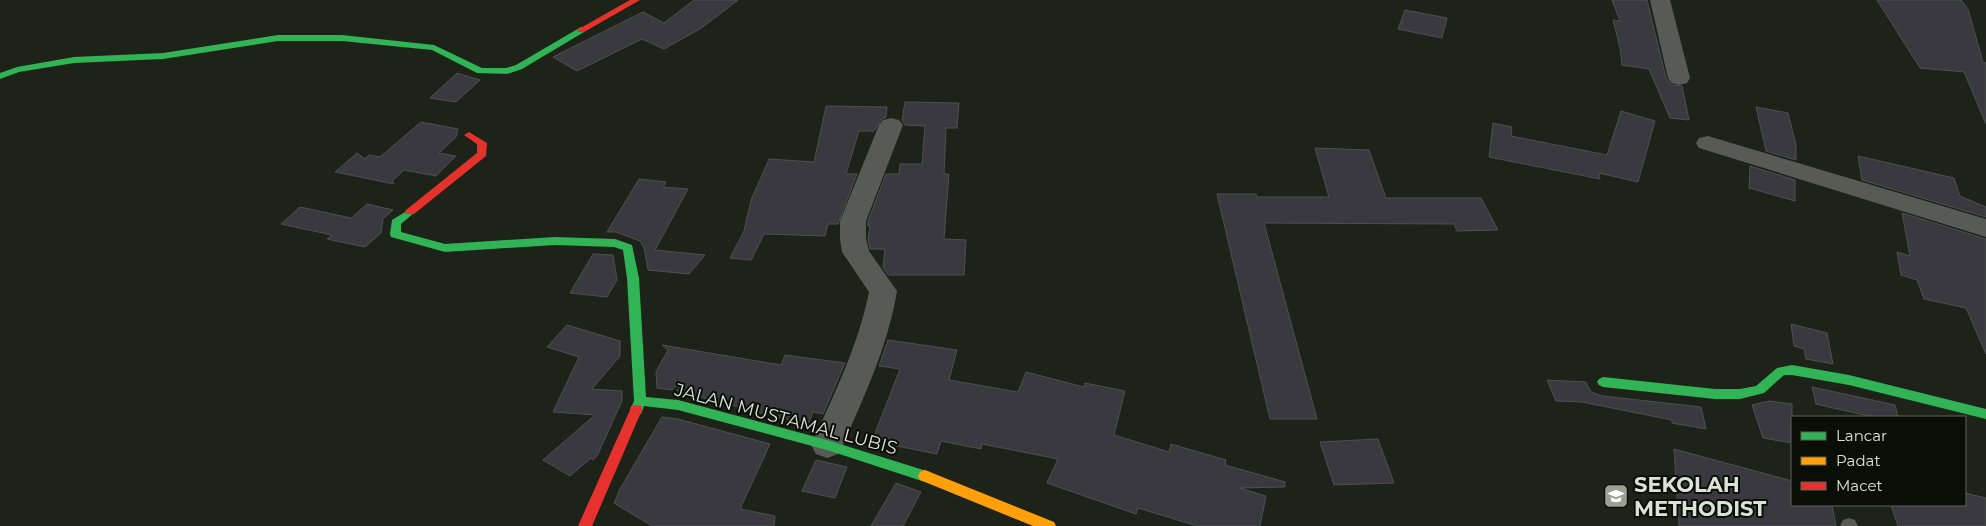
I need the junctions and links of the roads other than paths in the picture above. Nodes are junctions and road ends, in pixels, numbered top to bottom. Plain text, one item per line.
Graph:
1 (636, 0) edge
2 (1660, 0) edge
3 (0, 76) edge
4 (1679, 78) dead end
5 (891, 125) dead end
6 (469, 135) dead end
7 (1708, 144) dead end
8 (1986, 228) edge
9 (1603, 382) dead end
10 (640, 401) junction
11 (1986, 414) edge
12 (826, 445) junction
13 (585, 526) edge
14 (1048, 526) edge

1 - 3 street
2 - 4 street
5 - 12 street
6 - 10 street
7 - 8 street
9 - 11 street
10 - 12 street, JALAN MUSTAMAL LUBIS
10 - 13 street
12 - 14 street, JALAN MUSTAMAL LUBIS

